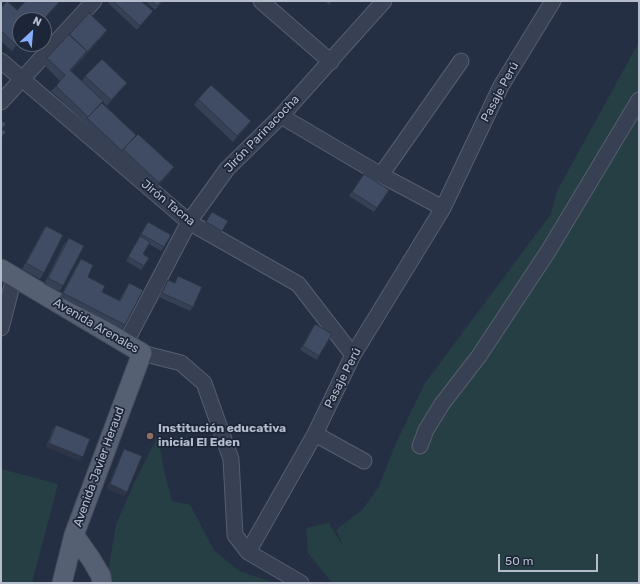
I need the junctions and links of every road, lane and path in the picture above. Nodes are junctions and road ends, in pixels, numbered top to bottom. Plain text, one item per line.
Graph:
1 (94, 1) edge
2 (261, 1) edge
3 (384, 1) edge
4 (553, 1) edge
5 (1, 61) edge
6 (461, 61) dead end
7 (331, 62) junction
8 (21, 80) junction
9 (639, 100) edge
10 (1, 102) edge
11 (281, 116) junction
12 (381, 175) junction
13 (443, 208) junction
14 (189, 222) junction
15 (8, 274) edge
16 (1, 328) edge
17 (134, 349) junction
18 (353, 355) junction
19 (315, 434) junction
20 (420, 446) dead end
21 (364, 461) dead end
22 (74, 535) junction
23 (248, 552) junction
24 (62, 583) edge
25 (102, 583) edge
26 (301, 583) edge

1 - 8 street
2 - 7 street
3 - 7 street, Jirón Parinacocha
4 - 13 street, Pasaje Perú
5 - 8 street, Jirón Tacna
6 - 12 street
7 - 11 street, Jirón Parinacocha
8 - 10 street
8 - 14 street, Jirón Tacna
9 - 20 street
11 - 12 street
11 - 14 street, Jirón Parinacocha
12 - 13 street
13 - 18 street, Pasaje Perú
14 - 17 street, Jirón Parinacocha
14 - 18 street, Jirón Tacna
15 - 16 street
15 - 17 main road, Avenida Arenales
17 - 22 main road, Avenida Javier Heraud
17 - 23 street, Avenida Arenales
18 - 19 street, Pasaje Perú
19 - 21 street
19 - 23 street, Pasaje Perú
22 - 24 main road, Avenida Javier Heraud
22 - 25 main road
23 - 26 street

